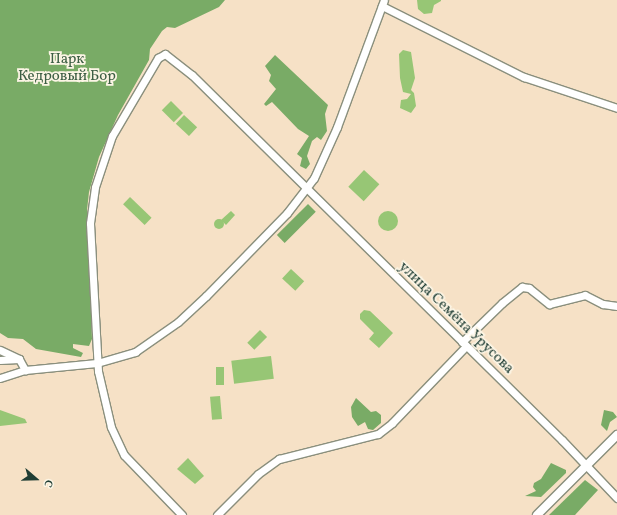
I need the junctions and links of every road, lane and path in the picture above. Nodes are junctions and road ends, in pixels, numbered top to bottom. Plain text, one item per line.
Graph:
1 (383, 3) edge
2 (617, 108) edge
3 (307, 188) junction
4 (617, 306) edge
5 (464, 344) junction
6 (0, 350) edge
7 (19, 359) junction
8 (0, 360) edge
9 (97, 363) junction
10 (25, 370) junction
11 (0, 378) edge
12 (617, 435) edge
13 (586, 466) junction
14 (617, 498) edge
15 (182, 515) edge
16 (217, 515) edge
17 (537, 515) edge

1 - 2 street
1 - 3 street
3 - 5 street, улица Семёна Урусова
3 - 9 street
3 - 9 street, улица Семёна Урусова
4 - 5 street
5 - 13 street, улица Семёна Урусова
5 - 16 street
6 - 7 street
7 - 8 street
7 - 10 street
9 - 10 street
9 - 15 street
10 - 11 street
12 - 13 main road
13 - 14 street, улица Семёна Урусова
13 - 17 main road

